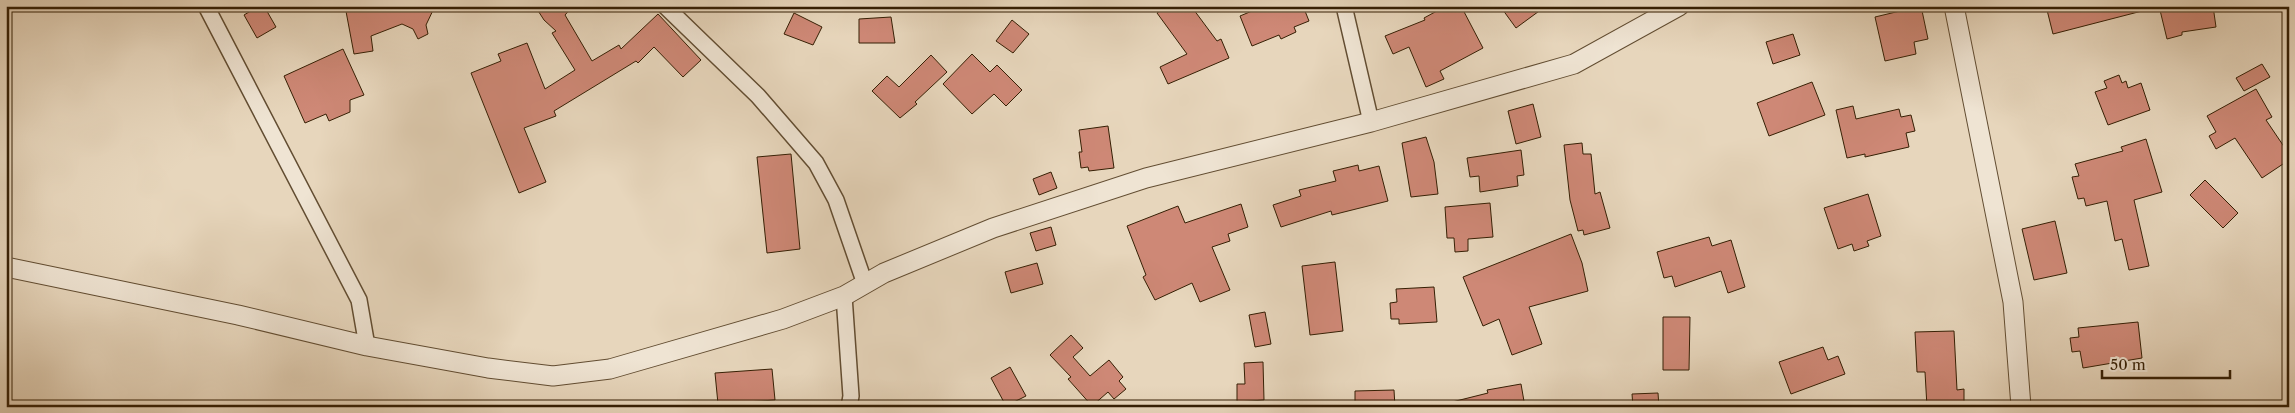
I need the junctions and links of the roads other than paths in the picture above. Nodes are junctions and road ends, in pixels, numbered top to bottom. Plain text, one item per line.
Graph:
1 (206, 6) edge
2 (664, 6) edge
3 (1344, 6) edge
4 (1679, 6) edge
5 (1954, 6) edge
6 (1371, 122) junction
7 (6, 267) edge
8 (865, 284) junction
9 (844, 296) junction
10 (367, 346) junction
11 (849, 407) edge
12 (2021, 407) edge

1 - 10 street
2 - 8 street
3 - 6 street
4 - 6 street
5 - 12 street
6 - 8 street
7 - 10 street
8 - 9 street
9 - 10 street
9 - 11 street

